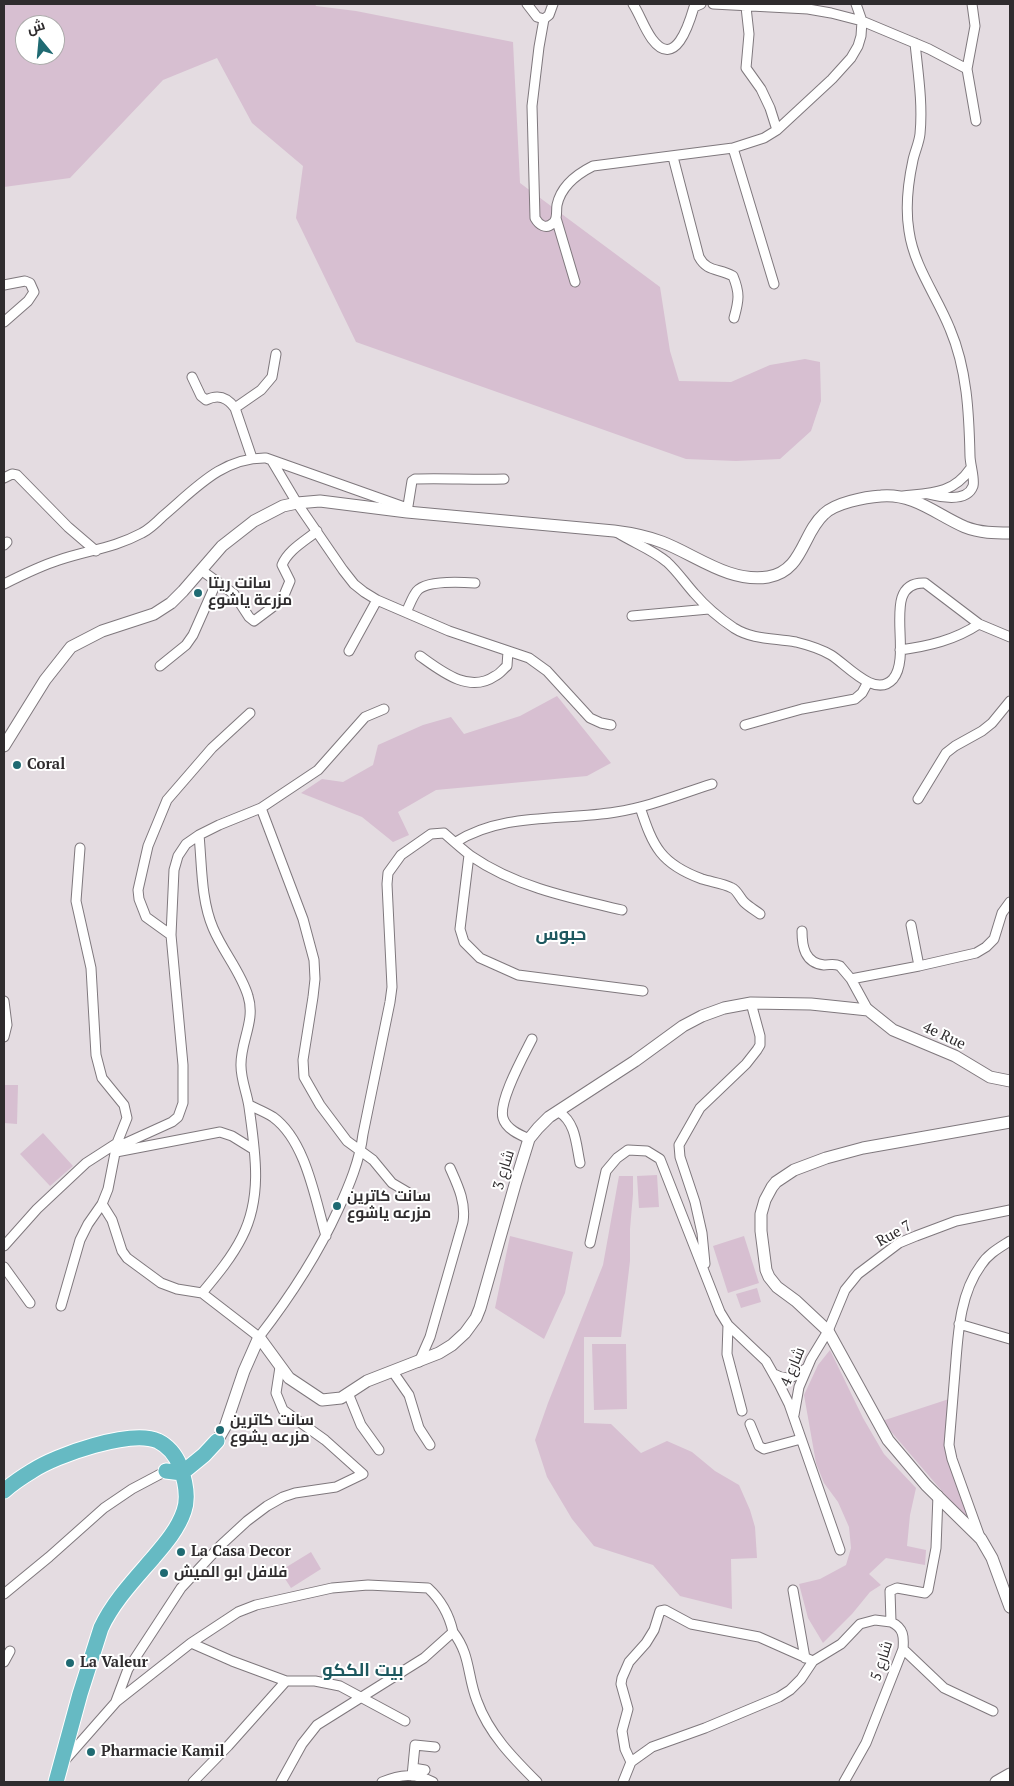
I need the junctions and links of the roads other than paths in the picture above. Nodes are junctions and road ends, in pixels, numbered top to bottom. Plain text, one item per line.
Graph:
1 (528, 4) edge
2 (553, 4) edge
3 (633, 4) edge
4 (713, 4) edge
5 (856, 4) edge
6 (972, 4) edge
7 (695, 5) edge
8 (784, 6) edge
9 (746, 7) junction
10 (544, 19) junction
11 (862, 21) junction
12 (915, 43) junction
13 (968, 69) junction
14 (976, 121) dead end
15 (777, 130) junction
16 (733, 148) junction
17 (673, 157) junction
18 (556, 218) junction
19 (575, 282) dead end
20 (774, 284) dead end
21 (4, 285) edge
22 (734, 318) dead end
23 (4, 322) edge
24 (276, 354) dead end
25 (192, 377) dead end
26 (235, 408) junction
27 (252, 458) junction
28 (272, 461) junction
29 (970, 469) junction
30 (4, 478) edge
31 (504, 479) dead end
32 (928, 494) junction
33 (903, 496) junction
34 (297, 502) junction
35 (407, 510) junction
36 (614, 530) junction
37 (317, 531) junction
38 (1010, 532) edge
39 (96, 551) junction
40 (201, 570) junction
41 (217, 582) junction
42 (475, 583) dead end
43 (4, 584) edge
44 (377, 600) junction
45 (709, 609) junction
46 (406, 612) junction
47 (632, 616) dead end
48 (979, 624) junction
49 (1010, 637) edge
50 (900, 650) junction
51 (349, 651) dead end
52 (508, 651) junction
53 (420, 656) dead end
54 (160, 666) dead end
55 (868, 682) junction
56 (1010, 701) edge
57 (384, 708) dead end
58 (250, 713) dead end
59 (611, 725) dead end
60 (746, 725) dead end
61 (4, 746) edge
62 (712, 784) dead end
63 (918, 799) dead end
64 (640, 807) junction
65 (261, 808) junction
66 (199, 835) junction
67 (456, 842) junction
68 (80, 848) dead end
69 (469, 855) junction
70 (1010, 902) edge
71 (622, 910) dead end
72 (760, 914) dead end
73 (911, 924) dead end
74 (802, 931) dead end
75 (171, 935) junction
76 (919, 966) junction
77 (851, 978) junction
78 (643, 991) dead end
79 (4, 1001) edge
80 (751, 1003) junction
81 (868, 1010) junction
82 (4, 1037) edge
83 (532, 1039) dead end
84 (1010, 1081) edge
85 (248, 1105) junction
86 (559, 1112) junction
87 (1010, 1122) edge
88 (529, 1139) junction
89 (116, 1147) junction
90 (253, 1149) junction
91 (361, 1150) junction
92 (580, 1163) dead end
93 (450, 1168) dead end
94 (414, 1196) dead end
95 (102, 1204) junction
96 (1010, 1210) edge
97 (326, 1236) junction
98 (1010, 1241) edge
99 (590, 1243) dead end
100 (4, 1246) edge
101 (4, 1267) edge
102 (705, 1272) junction
103 (202, 1292) junction
104 (30, 1303) dead end
105 (61, 1306) dead end
106 (959, 1324) junction
107 (728, 1325) junction
108 (828, 1331) junction
109 (259, 1337) junction
110 (1010, 1339) edge
111 (419, 1362) junction
112 (807, 1366) junction
113 (280, 1367) junction
114 (393, 1372) junction
115 (774, 1374) junction
116 (348, 1393) junction
117 (742, 1411) dead end
118 (793, 1417) junction
119 (750, 1424) dead end
120 (801, 1439) junction
121 (217, 1441) joint
122 (430, 1446) dead end
123 (379, 1450) dead end
124 (176, 1468) junction
125 (4, 1491) edge
126 (938, 1496) junction
127 (981, 1539) junction
128 (840, 1550) dead end
129 (793, 1590) dead end
130 (4, 1594) edge
131 (1010, 1607) edge
132 (892, 1622) junction
133 (452, 1632) junction
134 (192, 1643) junction
135 (903, 1649) junction
136 (10, 1650) dead end
137 (809, 1659) junction
138 (4, 1662) edge
139 (286, 1680) junction
140 (361, 1698) junction
141 (116, 1702) junction
142 (993, 1711) dead end
143 (405, 1721) dead end
144 (435, 1748) dead end
145 (631, 1762) junction
146 (61, 1764) junction
147 (425, 1770) dead end
148 (412, 1772) junction
149 (1010, 1774) edge
150 (56, 1782) edge
151 (193, 1782) edge
152 (281, 1782) edge
153 (382, 1782) edge
154 (433, 1782) edge
155 (537, 1782) edge
156 (623, 1782) edge
157 (844, 1782) edge
158 (996, 1782) edge

1 - 10 street
2 - 10 street
3 - 7 street
4 - 9 street
5 - 11 street
6 - 13 street
8 - 9 street
8 - 11 street
9 - 15 street
10 - 18 street
11 - 12 street
11 - 15 street
12 - 13 street
12 - 29 street
13 - 14 street
15 - 16 street
16 - 17 street
16 - 20 street
17 - 18 street
17 - 22 street
18 - 19 street
21 - 23 street
24 - 26 street
25 - 26 street
26 - 27 street
27 - 28 street
27 - 39 street
28 - 34 street
28 - 35 street
29 - 32 street
29 - 32 street
30 - 39 street
31 - 35 street
32 - 33 street
33 - 36 street
33 - 38 street
34 - 35 street
34 - 37 street
34 - 40 street
35 - 36 street
36 - 45 street
37 - 41 street
37 - 44 street
39 - 43 street
40 - 41 street
40 - 61 street
41 - 54 street
42 - 46 street
44 - 46 street
44 - 51 street
45 - 47 street
45 - 55 street
46 - 52 street
48 - 49 street
48 - 50 street
48 - 50 street
50 - 55 street
52 - 53 street
52 - 59 street
55 - 60 street
56 - 63 street
57 - 65 street
58 - 75 street
62 - 64 street
64 - 67 street
64 - 72 street
65 - 66 street
65 - 91 street
66 - 75 street
66 - 85 street
67 - 69 street
67 - 91 street
68 - 89 street
69 - 71 street
69 - 78 street
70 - 76 street
73 - 76 street
74 - 77 street
75 - 89 street
76 - 77 street
77 - 81 street
79 - 82 street
80 - 81 street, شارع 3
80 - 86 street, شارع 3
80 - 102 street
81 - 84 street, 4e Rue
83 - 88 street
85 - 90 street
85 - 97 street
86 - 88 street, شارع 3
86 - 92 street
87 - 108 street
88 - 111 street, شارع 3
89 - 90 street
89 - 95 street
89 - 100 street
90 - 103 street
91 - 94 street
91 - 97 street
93 - 111 street
95 - 103 street
95 - 105 street
96 - 108 street, Rue 7
97 - 109 street
98 - 106 street
99 - 102 street
101 - 104 street
102 - 107 street
103 - 109 street
106 - 110 street
106 - 127 street
107 - 115 street
107 - 117 street
108 - 112 street, شارع 4
108 - 126 street
109 - 113 street, شارع 3
109 - 121 street
111 - 114 street, شارع 3
112 - 115 street
112 - 118 street, شارع 4
113 - 116 street, شارع 3
113 - 141 street
114 - 116 street, شارع 3
114 - 122 street
115 - 118 street
116 - 123 street
118 - 120 street
119 - 120 street
120 - 128 street
121 - 124 highway
124 - 125 highway
124 - 130 street
124 - 146 highway
126 - 127 street
126 - 132 street, شارع 5
127 - 131 street
129 - 137 street
132 - 135 street, شارع 5
132 - 137 street
133 - 134 street
133 - 140 street
133 - 155 street
134 - 139 street
134 - 141 street
135 - 142 street
135 - 157 street, شارع 5
136 - 138 street
137 - 145 street
137 - 145 street
139 - 140 street
139 - 151 street
140 - 143 street
140 - 152 street
141 - 146 street
144 - 148 street
145 - 156 street
146 - 150 highway
147 - 148 street
148 - 153 street
148 - 154 street
149 - 158 street

